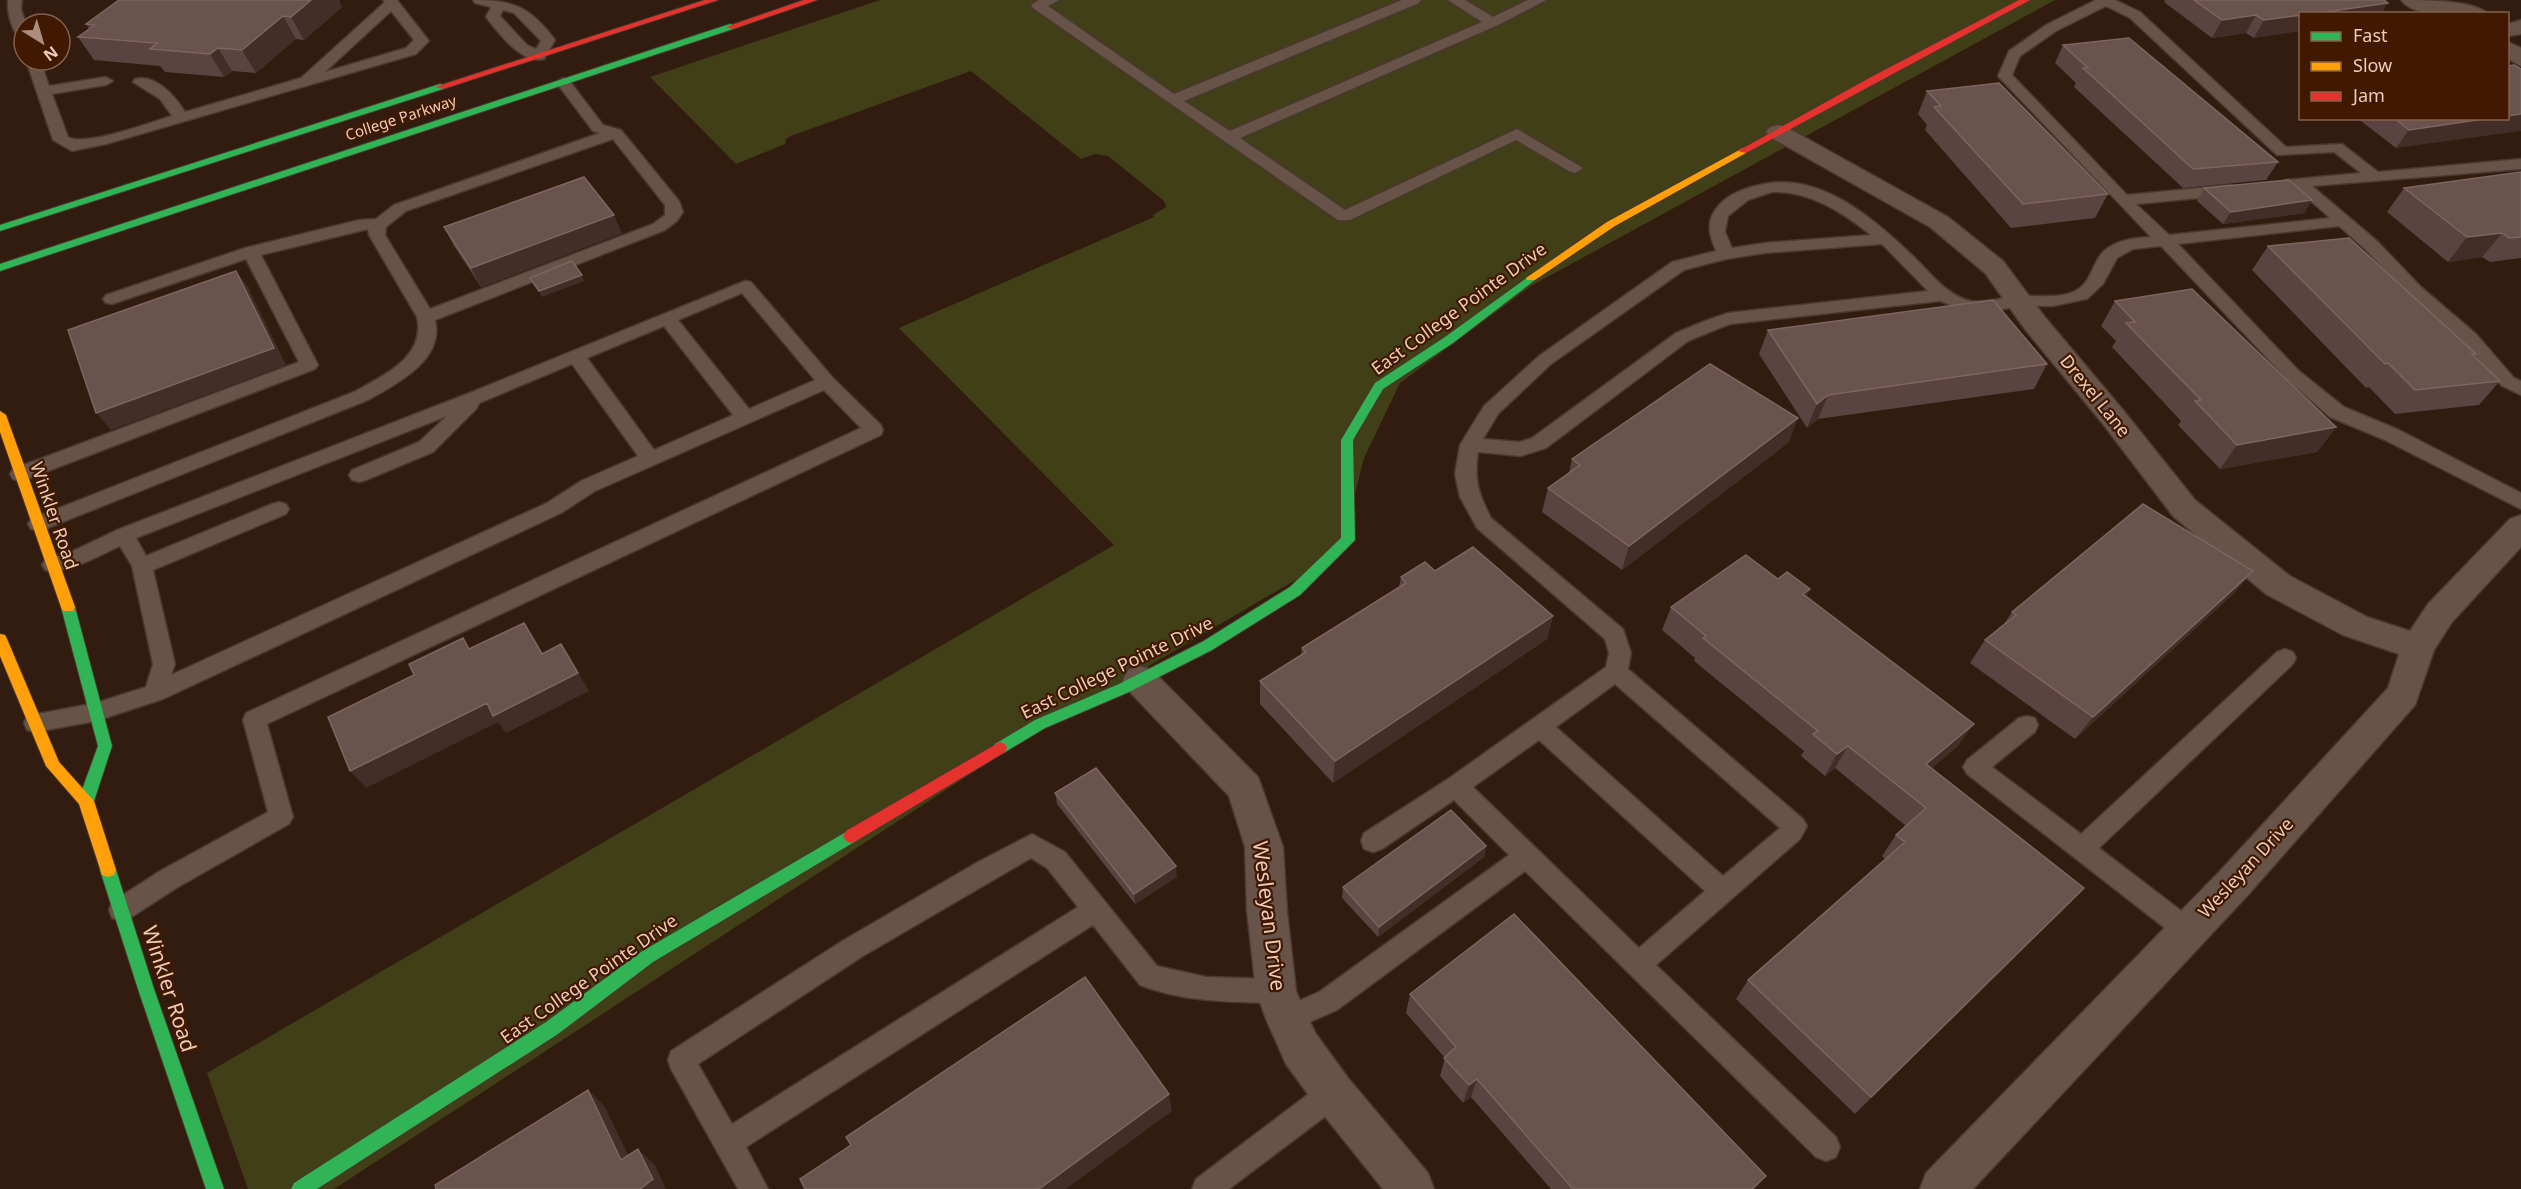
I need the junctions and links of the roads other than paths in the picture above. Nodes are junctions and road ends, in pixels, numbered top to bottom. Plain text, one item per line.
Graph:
1 (480, 0) edge
2 (714, 0) edge
3 (813, 0) edge
4 (1052, 0) edge
5 (1414, 0) edge
6 (1455, 0) edge
7 (1539, 0) edge
8 (2026, 0) edge
9 (2107, 0) edge
10 (2412, 0) edge
11 (391, 1) edge
12 (498, 6) junction
13 (2448, 8) edge
14 (2468, 12) edge
15 (1493, 22) junction
16 (2509, 50) edge
17 (2521, 59) edge
18 (551, 69) junction
19 (37, 72) edge
20 (106, 81) dead end
21 (140, 82) dead end
22 (304, 83) junction
23 (43, 91) junction
24 (1173, 100) junction
25 (181, 118) junction
26 (1778, 132) junction
27 (616, 133) junction
28 (1229, 137) junction
29 (2521, 164) edge
30 (1575, 168) dead end
31 (2374, 177) junction
32 (2298, 182) junction
33 (2277, 185) edge
34 (2247, 188) edge
35 (2123, 200) junction
36 (2342, 221) junction
37 (380, 224) junction
38 (0, 228) edge
39 (1886, 239) junction
40 (2166, 242) junction
41 (251, 252) junction
42 (1726, 254) junction
43 (0, 268) edge
44 (1942, 295) junction
45 (112, 299) dead end
46 (2018, 301) junction
47 (426, 317) junction
48 (667, 318) junction
49 (576, 355) junction
50 (827, 382) junction
51 (2521, 389) edge
52 (479, 396) junction
53 (0, 415) edge
54 (746, 417) junction
55 (1470, 445) junction
56 (650, 459) junction
57 (20, 474) junction
58 (359, 475) dead end
59 (2521, 502) edge
60 (279, 509) dead end
61 (38, 524) junction
62 (2521, 527) edge
63 (124, 535) junction
64 (52, 565) junction
65 (142, 566) junction
66 (0, 639) edge
67 (2418, 647) junction
68 (2285, 658) dead end
69 (1616, 672) junction
70 (1140, 680) junction
71 (155, 693) junction
72 (96, 712) junction
73 (35, 723) junction
74 (2027, 725) dead end
75 (1540, 727) junction
76 (1456, 786) junction
77 (86, 801) junction
78 (1373, 841) dead end
79 (2082, 849) junction
80 (1527, 856) junction
81 (1723, 892) junction
82 (1096, 909) junction
83 (121, 910) junction
84 (2188, 931) junction
85 (1639, 964) junction
86 (1282, 1005) junction
87 (1332, 1092) junction
88 (727, 1143) junction
89 (1826, 1146) dead end
90 (215, 1189) edge
91 (300, 1189) edge
92 (754, 1189) edge
93 (1206, 1189) edge
94 (1412, 1189) edge
95 (1942, 1189) edge

1 - 12 lane
2 - 18 street, College Parkway
3 - 18 street, College Parkway
4 - 24 lane
5 - 24 lane
6 - 15 lane
7 - 15 lane
8 - 26 street, East College Pointe Drive
9 - 31 lane
9 - 35 lane
10 - 13 street
11 - 22 lane
11 - 22 lane
12 - 18 lane
12 - 18 lane
13 - 14 street
15 - 28 lane
16 - 17 street
18 - 27 lane
18 - 38 street, College Parkway
18 - 43 street, College Parkway
19 - 23 lane
20 - 23 lane
21 - 25 lane
22 - 25 lane
23 - 25 lane
24 - 28 lane
26 - 46 street, Drexel Lane
26 - 70 street, East College Pointe Drive
27 - 37 lane
27 - 47 lane
28 - 30 lane
29 - 31 lane
31 - 32 lane
32 - 33 lane
32 - 36 lane
34 - 35 lane
35 - 40 lane
36 - 40 lane
36 - 51 lane
37 - 41 lane
37 - 47 lane
39 - 42 lane
39 - 42 lane
39 - 44 lane
40 - 46 lane
40 - 59 lane
41 - 45 lane
41 - 57 lane
42 - 55 lane
44 - 46 lane
44 - 55 lane
46 - 67 street, Drexel Lane
47 - 61 lane
48 - 49 lane
48 - 50 lane
48 - 54 lane
49 - 52 lane
49 - 56 lane
50 - 54 lane
50 - 83 lane
52 - 58 lane
52 - 63 lane
53 - 57 street, Winkler Road
54 - 56 lane
55 - 69 lane
56 - 71 lane
57 - 61 street, Winkler Road
60 - 65 lane
61 - 64 street, Winkler Road
62 - 67 street, Wesleyan Drive
63 - 64 lane
63 - 65 lane
64 - 72 street, Winkler Road
65 - 71 lane
66 - 73 street, Winkler Road
67 - 84 street, Wesleyan Drive
68 - 79 lane
69 - 75 lane
69 - 81 lane
70 - 86 street, Wesleyan Drive
70 - 91 street, East College Pointe Drive
71 - 72 lane
72 - 73 lane
72 - 77 street, Winkler Road
73 - 77 street, Winkler Road
74 - 79 lane
75 - 76 lane
75 - 81 lane
76 - 78 lane
76 - 80 lane
77 - 83 street, Winkler Road
79 - 84 lane
80 - 85 lane
80 - 86 lane
81 - 85 lane
82 - 86 lane
82 - 88 lane
82 - 88 lane
83 - 90 street, Winkler Road
84 - 95 street, Wesleyan Drive
85 - 89 lane
86 - 87 street, Wesleyan Drive
87 - 93 lane
87 - 94 street, Wesleyan Drive
88 - 92 lane

